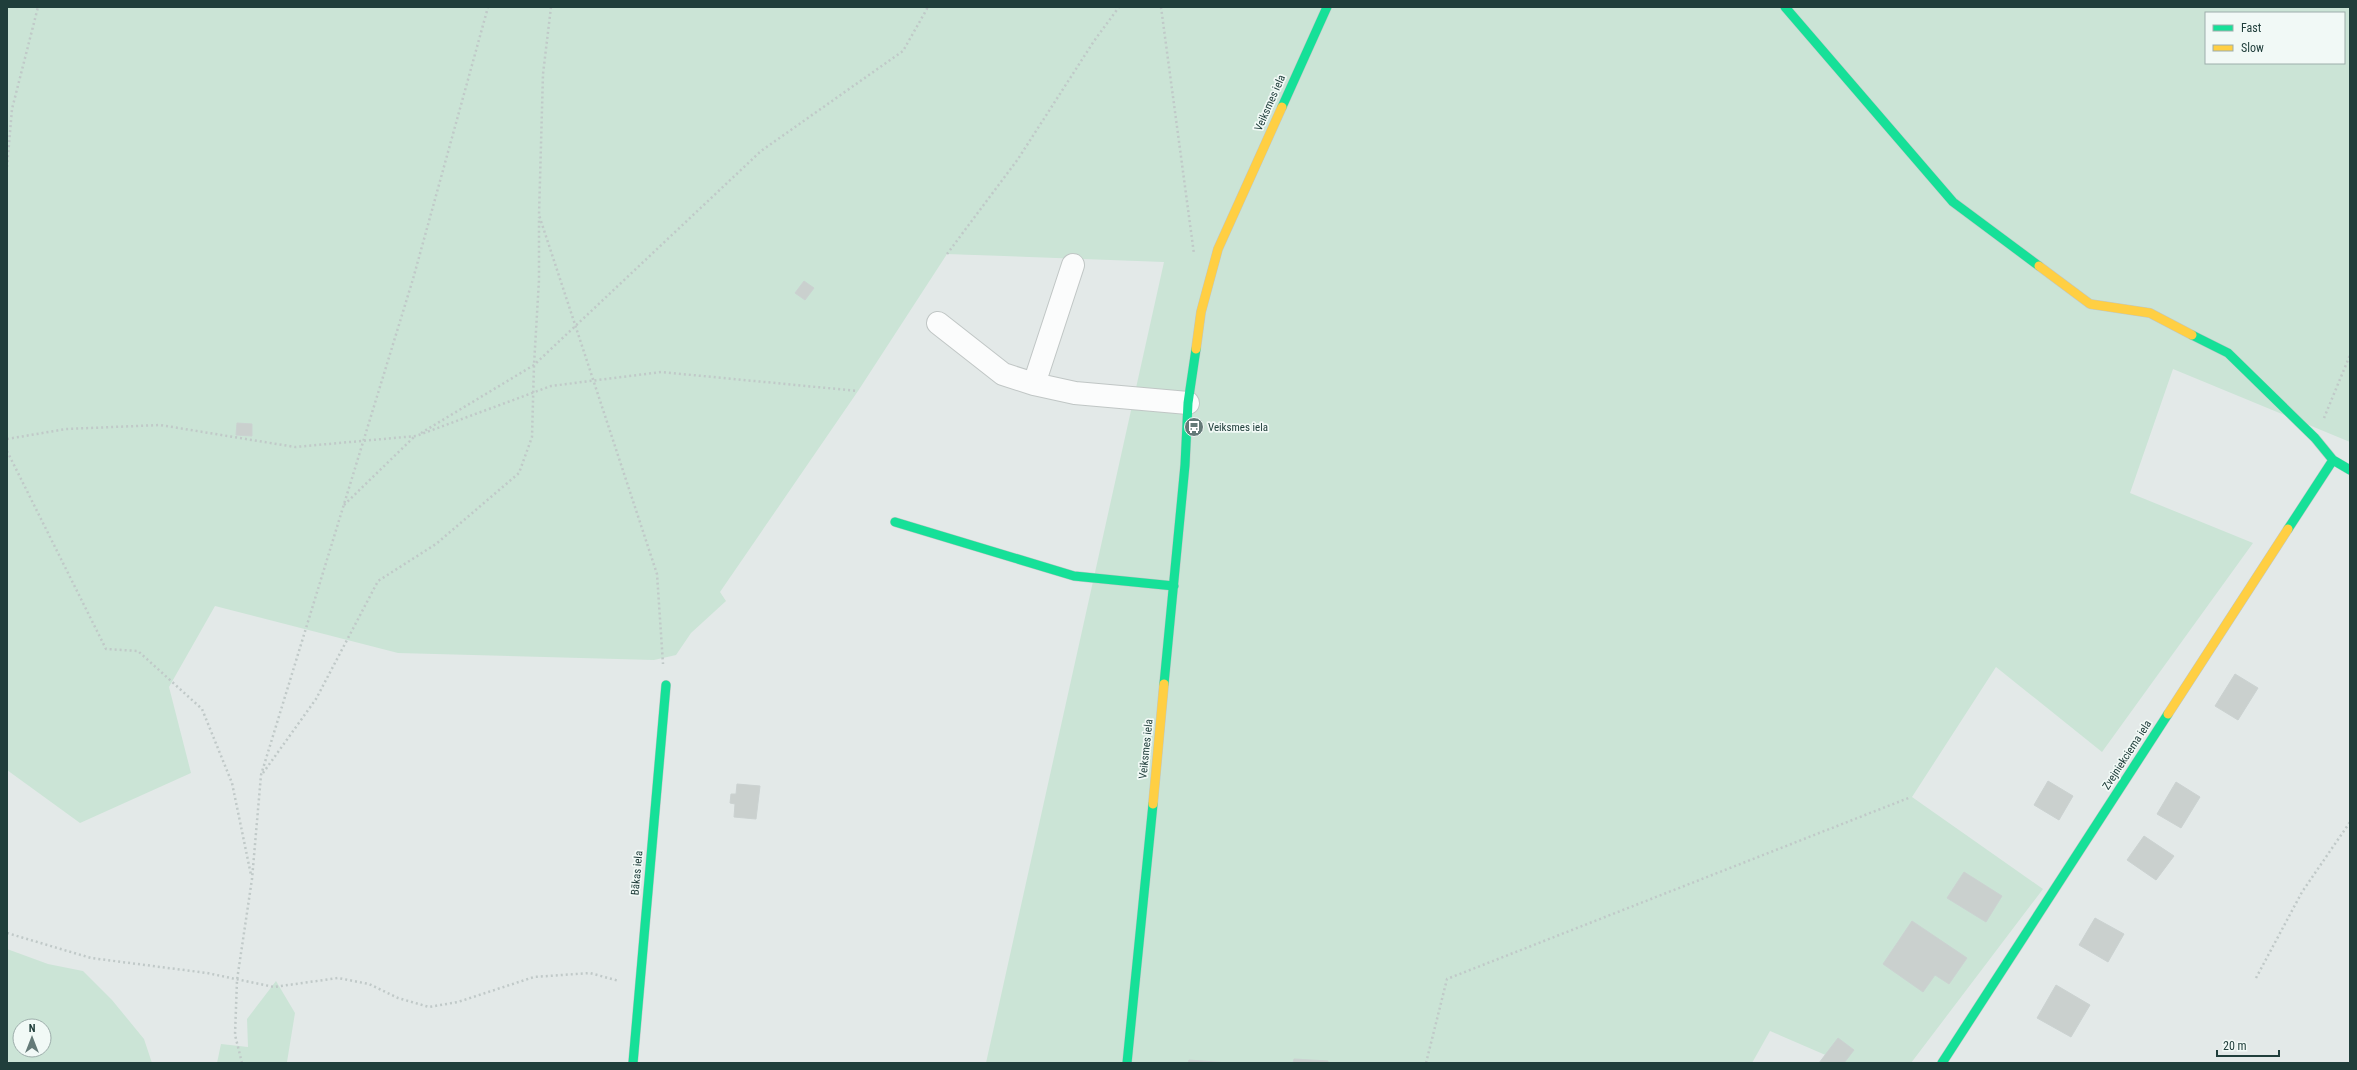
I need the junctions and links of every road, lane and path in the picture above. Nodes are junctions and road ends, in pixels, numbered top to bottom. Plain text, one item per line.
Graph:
1 (38, 7) edge
2 (488, 7) edge
3 (551, 7) edge
4 (928, 7) edge
5 (1119, 7) edge
6 (1161, 7) edge
7 (1327, 7) edge
8 (1785, 7) edge
9 (7, 167) edge
10 (539, 215) junction
11 (947, 254) dead end
12 (1194, 257) dead end
13 (1073, 265) dead end
14 (938, 323) dead end
15 (575, 326) junction
16 (2350, 355) edge
17 (534, 365) junction
18 (593, 381) junction
19 (1034, 384) junction
20 (858, 391) dead end
21 (533, 393) junction
22 (1188, 403) junction
23 (416, 436) junction
24 (2315, 438) junction
25 (7, 439) edge
26 (364, 441) junction
27 (7, 451) edge
28 (2333, 460) junction
29 (2350, 470) edge
30 (344, 506) junction
31 (895, 522) dead end
32 (1174, 586) junction
33 (666, 685) joint
34 (261, 776) junction
35 (1912, 797) dead end
36 (2350, 822) edge
37 (252, 879) junction
38 (7, 933) edge
39 (2256, 978) dead end
40 (237, 980) junction
41 (639, 986) junction
42 (1944, 1062) edge
43 (242, 1063) edge
44 (633, 1063) edge
45 (1127, 1063) edge
46 (1426, 1063) edge

1 - 9 path
2 - 26 path
3 - 10 path
4 - 15 path
5 - 11 path
6 - 12 path
7 - 22 street, Veiksmes iela
8 - 24 street
10 - 15 path
10 - 17 path
13 - 19 street
14 - 19 street
15 - 17 path
15 - 18 path
16 - 24 path
17 - 21 path
17 - 23 path
18 - 20 path
18 - 21 path
18 - 33 path
19 - 22 street
21 - 23 path
21 - 34 path
22 - 32 street, Veiksmes iela
23 - 26 path
23 - 30 path
24 - 28 street
25 - 26 path
26 - 30 path
27 - 37 path
28 - 29 street
28 - 42 street, Zvejniekciema iela
30 - 34 path
31 - 32 street
32 - 45 street, Veiksmes iela
33 - 41 street, Bākas iela
34 - 37 path
35 - 46 path
36 - 39 path
37 - 40 path
38 - 40 path
40 - 41 path
40 - 43 path
41 - 44 street, Bākas iela

